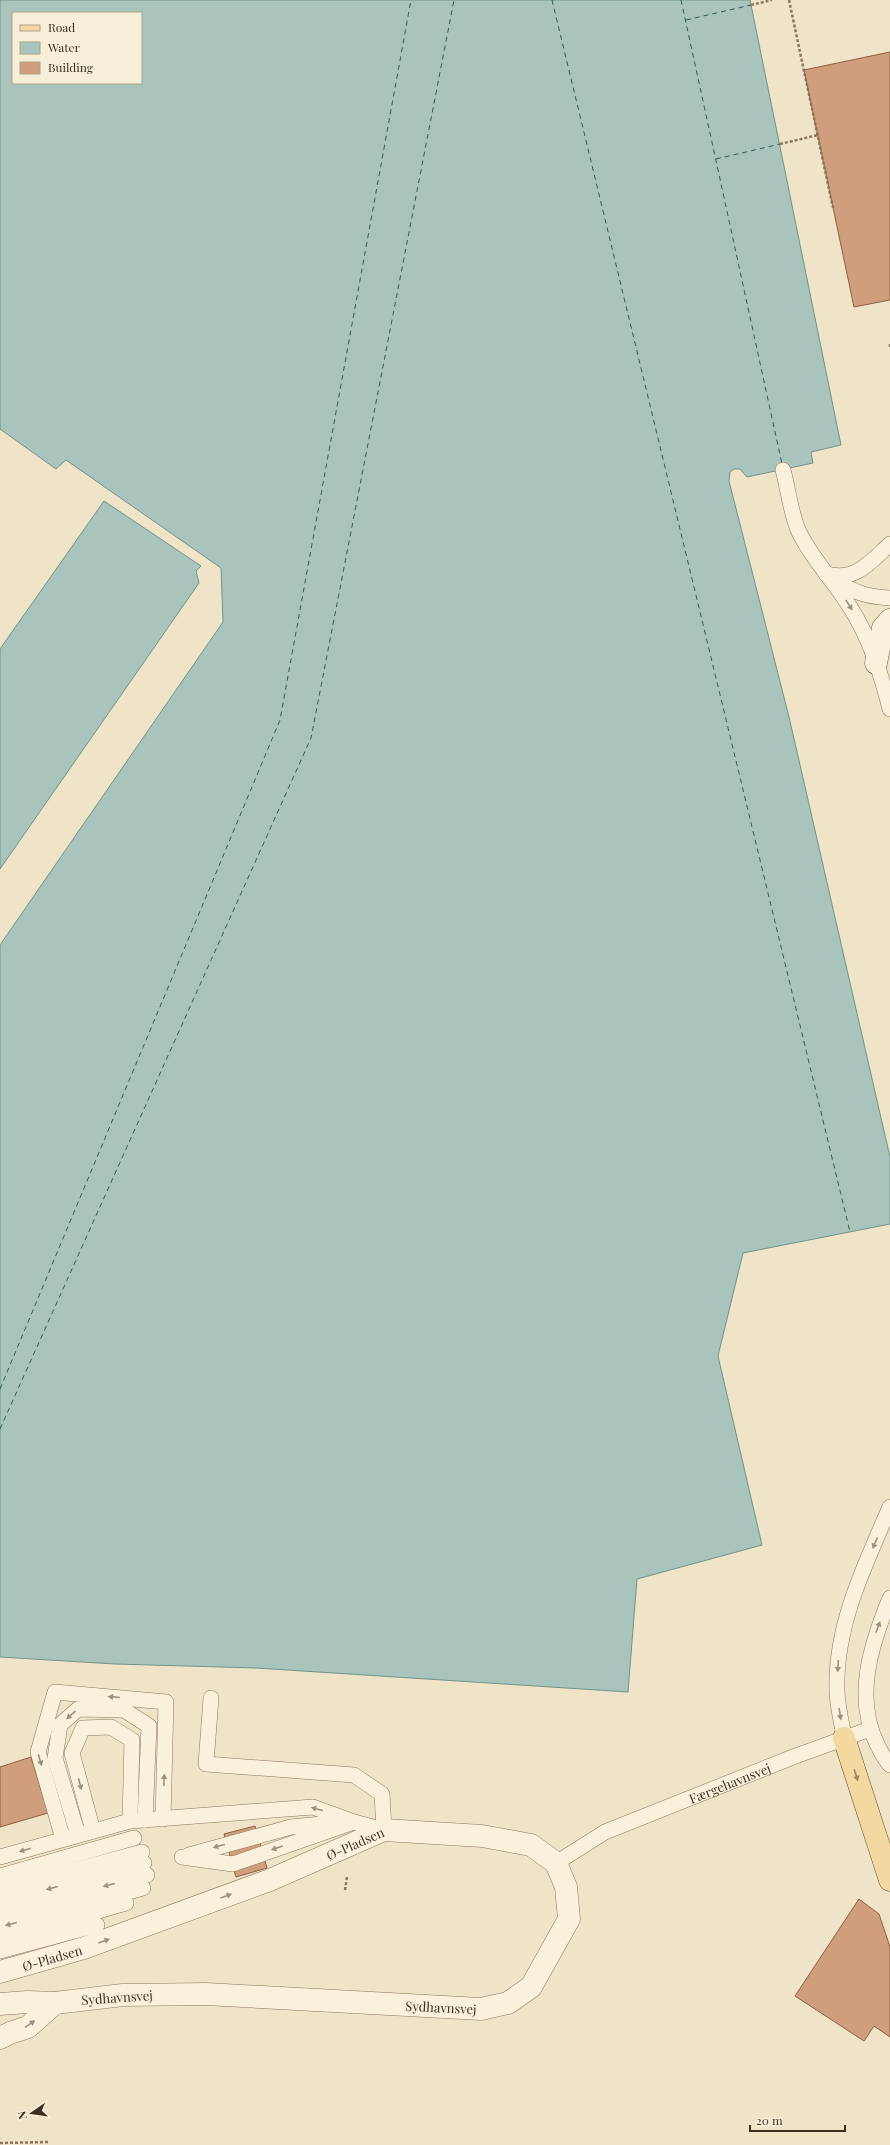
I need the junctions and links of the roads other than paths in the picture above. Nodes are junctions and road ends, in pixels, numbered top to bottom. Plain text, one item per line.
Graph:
1 (783, 470) dead end
2 (890, 544) edge
3 (826, 574) junction
4 (890, 598) edge
5 (890, 620) edge
6 (876, 664) junction
7 (890, 709) edge
8 (890, 1507) edge
9 (890, 1598) edge
10 (211, 1698) dead end
11 (870, 1729) junction
12 (844, 1738) junction
13 (890, 1765) edge
14 (163, 1819) junction
15 (137, 1821) junction
16 (354, 1822) junction
17 (384, 1830) junction
18 (93, 1831) junction
19 (78, 1835) junction
20 (134, 1838) dead end
21 (63, 1839) junction
22 (0, 1857) edge
23 (556, 1863) junction
24 (144, 1869) junction
25 (0, 1876) edge
26 (890, 1880) edge
27 (0, 1890) edge
28 (0, 1902) edge
29 (126, 1904) dead end
30 (0, 1914) edge
31 (97, 1925) dead end
32 (0, 1927) edge
33 (0, 1939) edge
34 (0, 1951) edge
35 (0, 1972) edge
36 (55, 2003) junction
37 (0, 2004) edge
38 (0, 2038) edge

1 - 3 lane
2 - 3 lane
3 - 4 lane
3 -> 6 lane
5 - 6 street
6 - 7 lane
8 -> 12 lane
11 -> 9 lane
10 - 17 lane
11 - 12 lane, Færgehavnsvej
11 - 13 lane
12 - 23 lane, Færgehavnsvej
12 -> 26 main road
14 - 15 lane, Ø-Pladsen
16 -> 14 lane, Ø-Pladsen
14 -> 21 lane
15 - 18 lane, Ø-Pladsen
15 -> 18 lane
15 -> 19 lane
16 - 16 lane
16 - 17 lane, Ø-Pladsen
17 - 23 street
35 -> 17 street, Ø-Pladsen
18 - 19 lane, Ø-Pladsen
19 - 21 lane, Ø-Pladsen
20 - 25 lane
21 -> 22 lane, Ø-Pladsen
23 - 36 street, Sydhavnsvej
24 - 27 lane
24 -> 28 lane
24 -> 30 lane
24 -> 32 lane
29 - 33 lane
31 - 34 lane
36 - 37 street, Sydhavnsvej
38 -> 36 street

